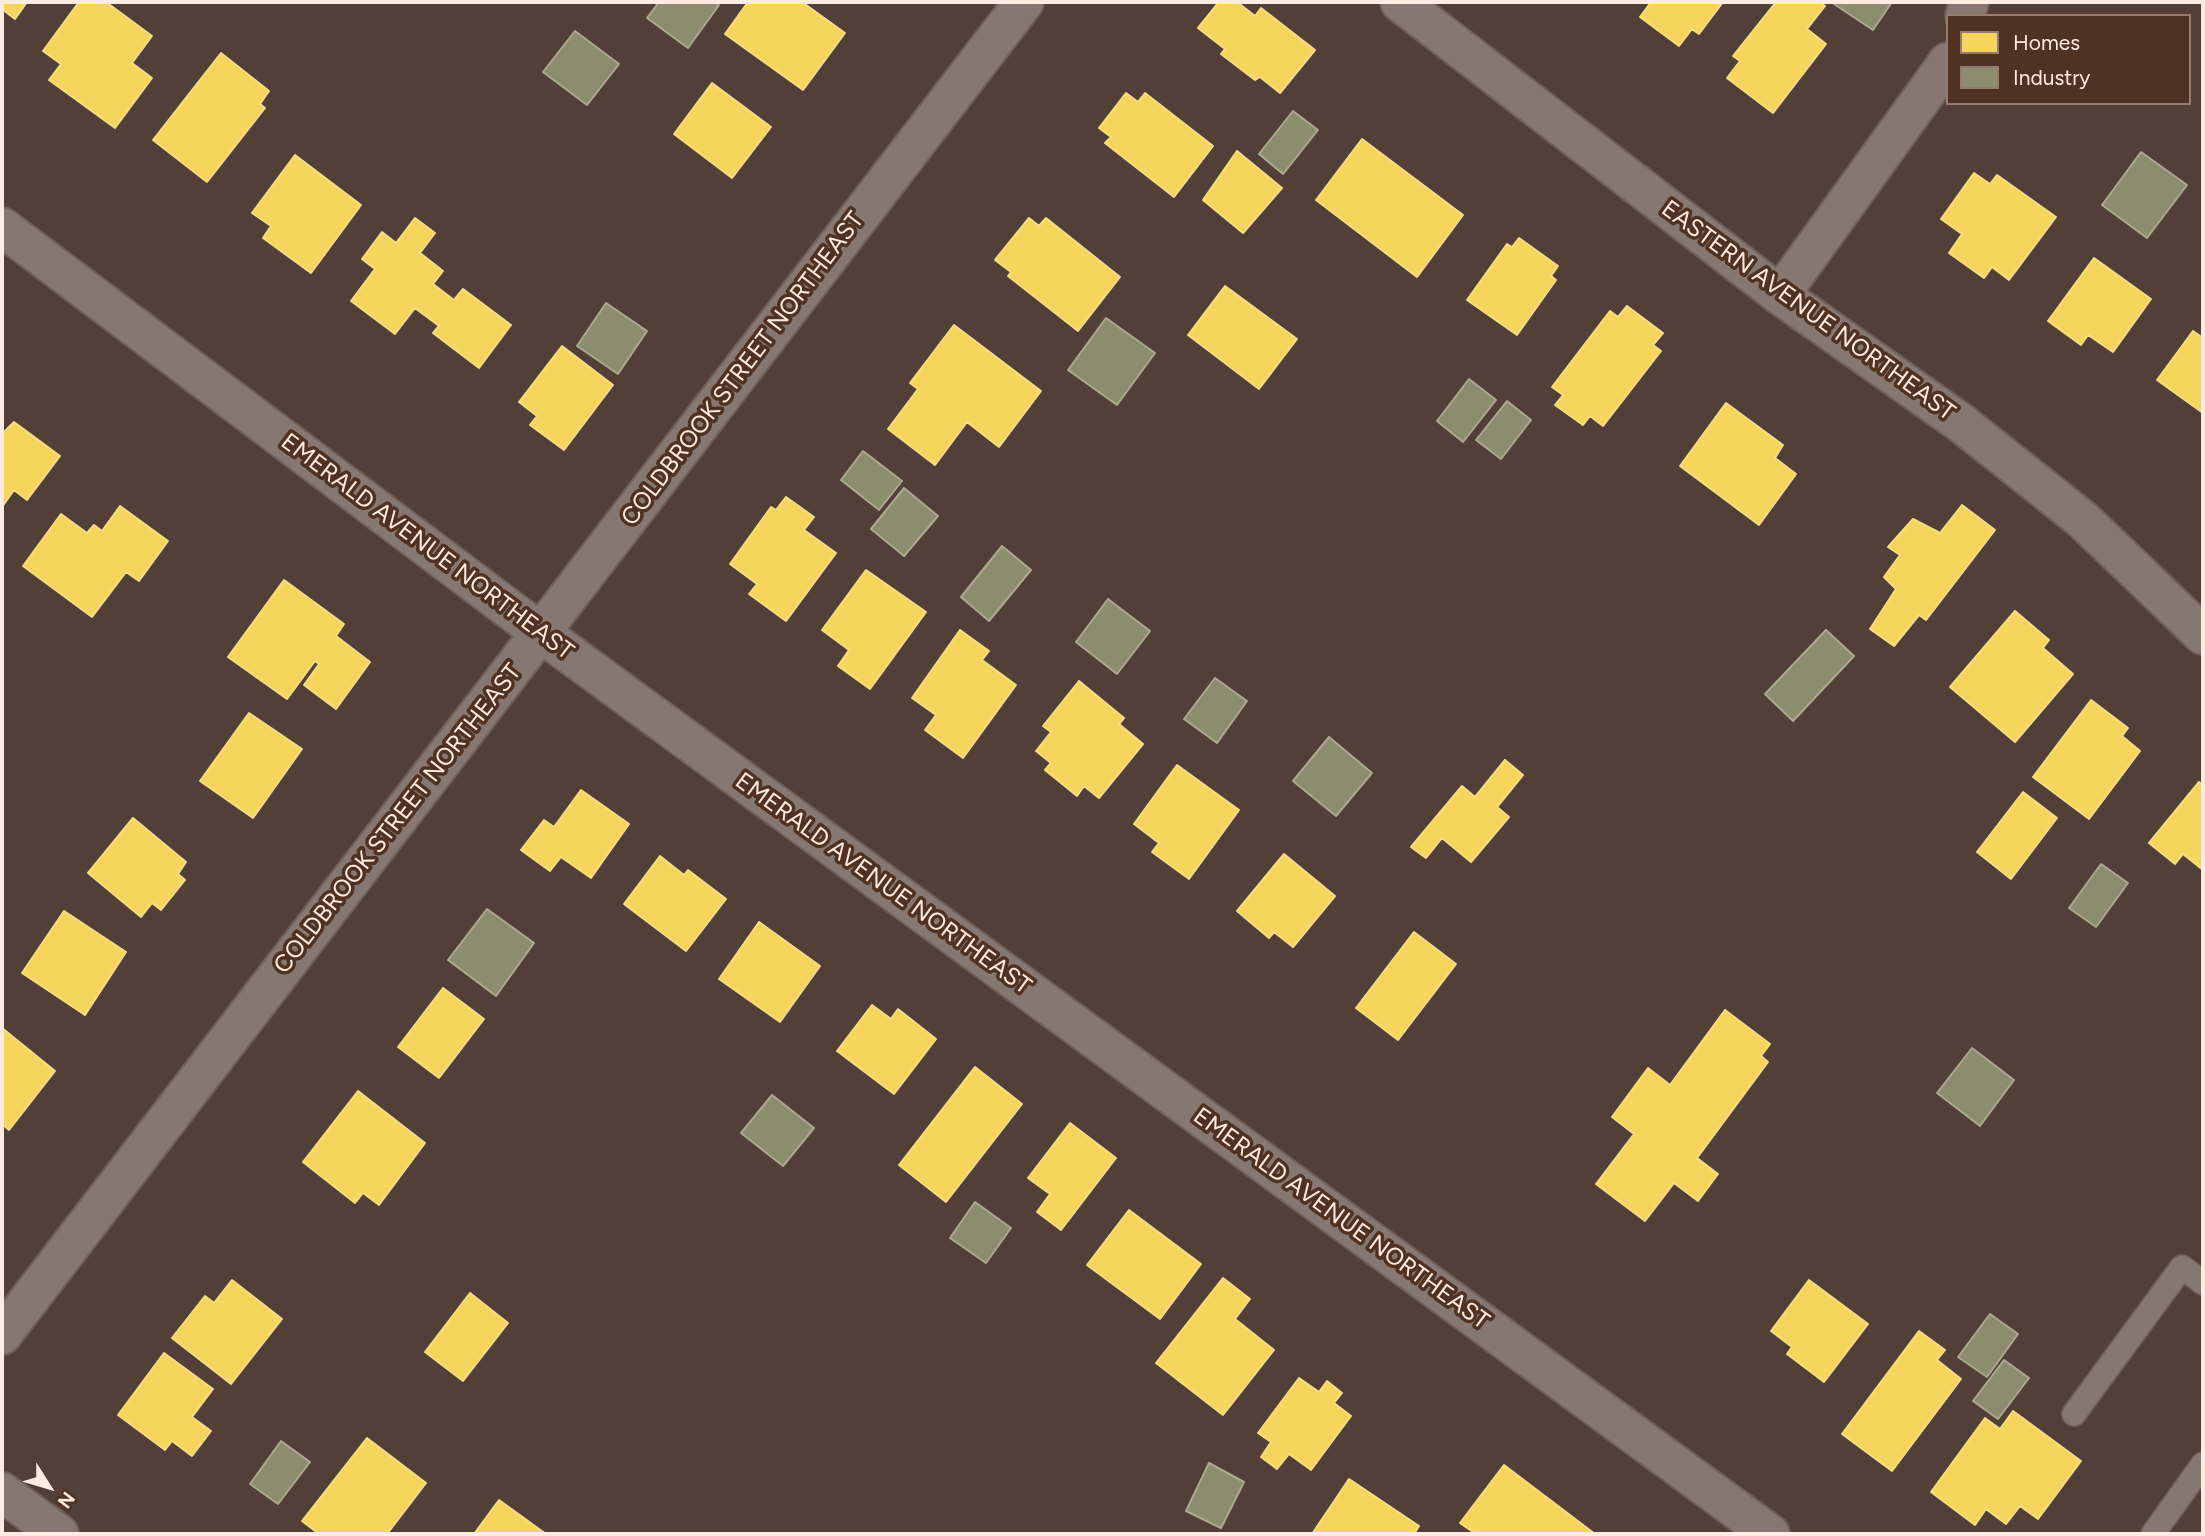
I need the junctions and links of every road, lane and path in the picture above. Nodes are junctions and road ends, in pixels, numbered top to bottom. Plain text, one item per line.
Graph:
1 (1024, 2) edge
2 (1400, 2) edge
3 (1946, 65) edge
4 (2, 227) edge
5 (1780, 295) junction
6 (541, 633) junction
7 (2203, 635) edge
8 (2203, 1283) edge
9 (2, 1335) edge
10 (2074, 1415) dead end
11 (2203, 1464) edge
12 (2, 1492) edge
13 (59, 1534) edge
14 (1770, 1534) edge
15 (2153, 1534) edge

1 - 6 street, COLDBROOK STREET NORTHEAST
2 - 5 street, EASTERN AVENUE NORTHEAST
3 - 5 street
4 - 6 street, EMERALD AVENUE NORTHEAST
5 - 7 street, EASTERN AVENUE NORTHEAST
6 - 9 street, COLDBROOK STREET NORTHEAST
6 - 14 street, EMERALD AVENUE NORTHEAST
8 - 10 lane
11 - 15 lane
12 - 13 street

